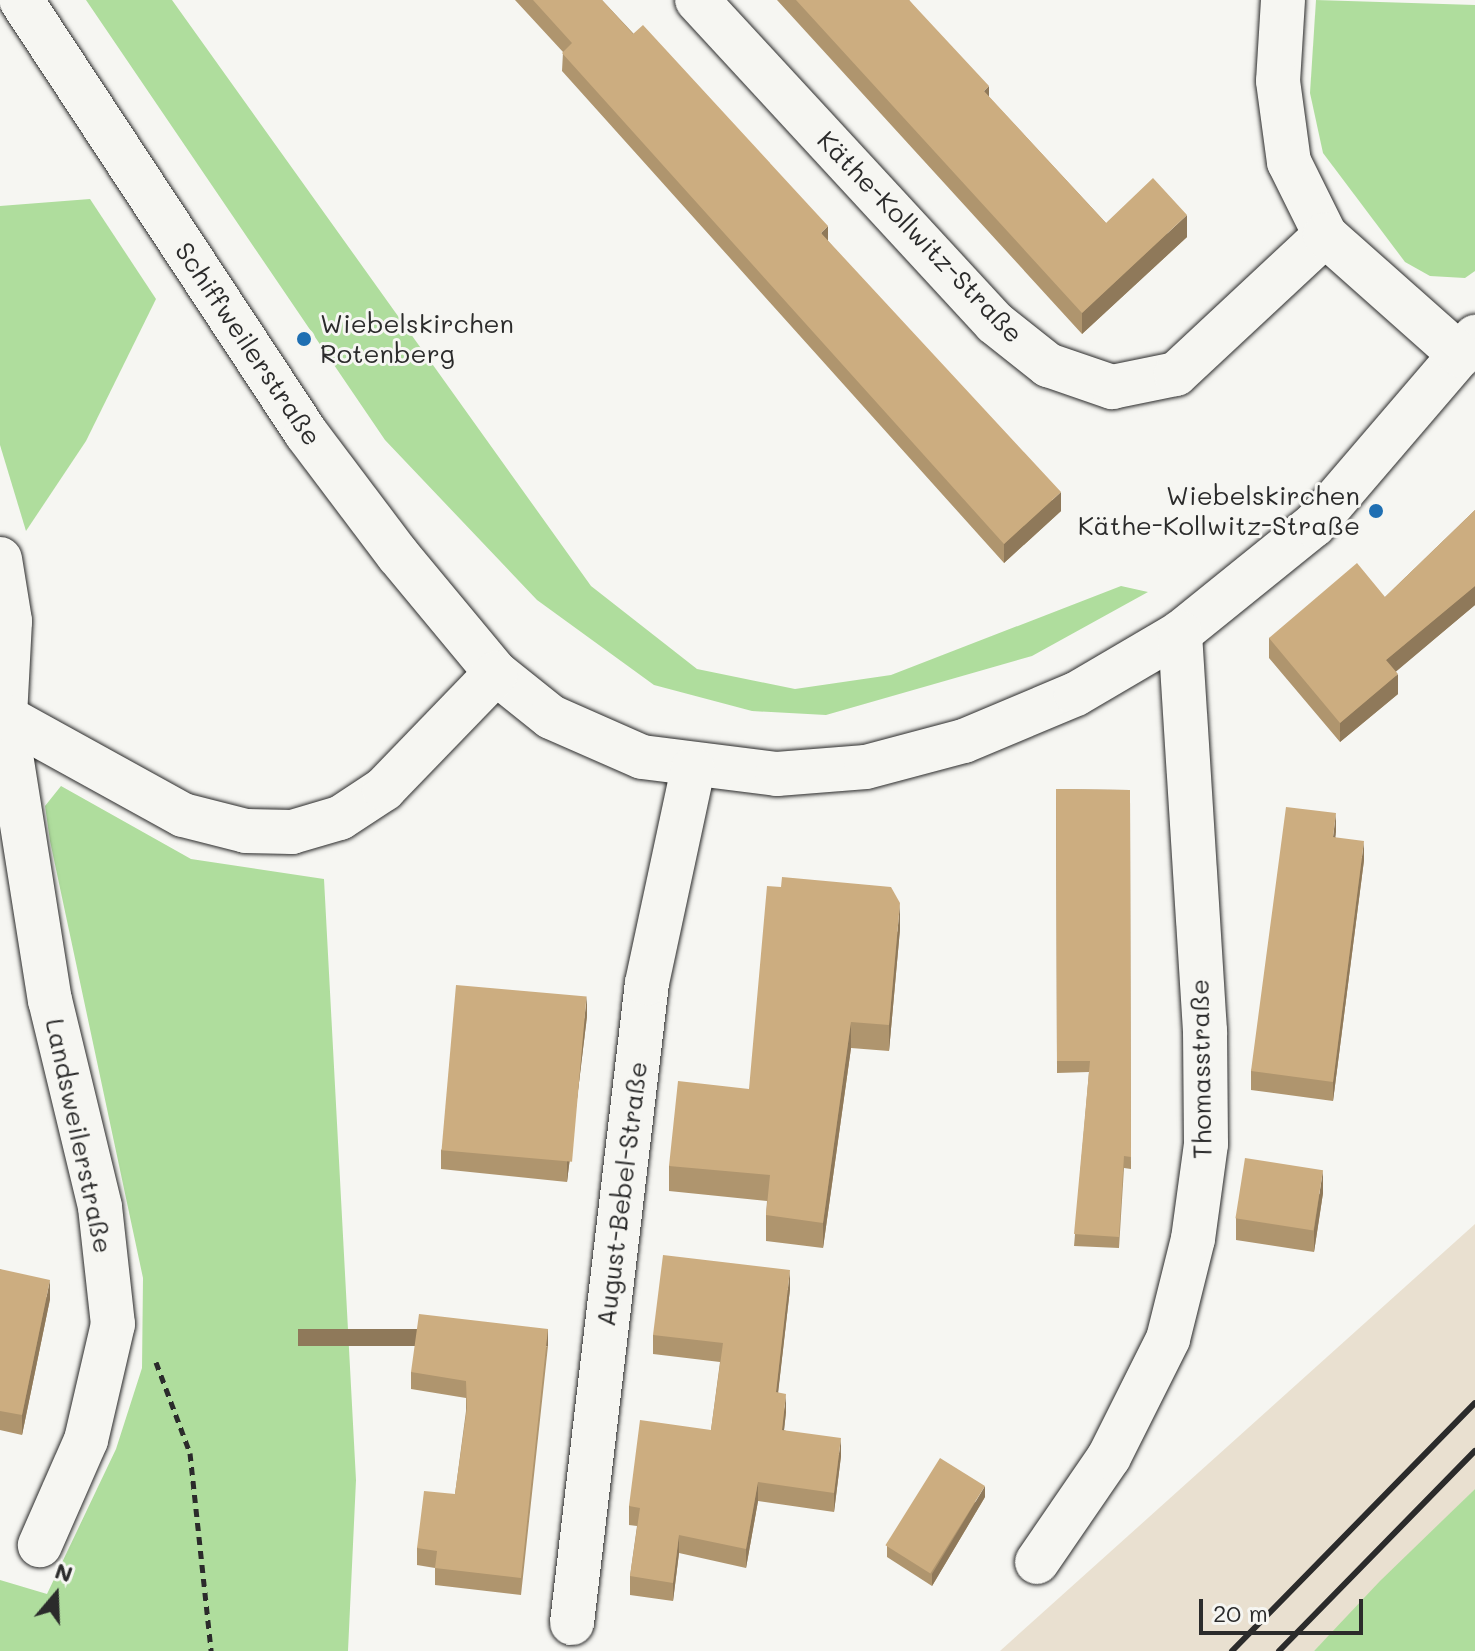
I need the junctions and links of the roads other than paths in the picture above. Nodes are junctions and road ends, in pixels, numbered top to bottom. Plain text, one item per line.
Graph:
1 (21, 0) edge
2 (697, 0) edge
3 (1283, 0) edge
4 (1325, 235) junction
5 (1467, 346) edge
6 (0, 559) edge
7 (1180, 633) junction
8 (496, 673) junction
9 (3, 716) edge
10 (693, 769) junction
11 (40, 1545) dead end
12 (1037, 1562) dead end
13 (572, 1623) dead end

1 - 8 street, Schiffweilerstraße
2 - 4 street, Käthe-Kollwitz-Straße
3 - 4 street
4 - 5 street
5 - 7 street
6 - 9 street, Landsweilerstraße
7 - 10 street
7 - 12 street, Thomasstraße
8 - 9 street
8 - 10 street
9 - 11 street, Landsweilerstraße
10 - 13 street, August-Bebel-Straße

